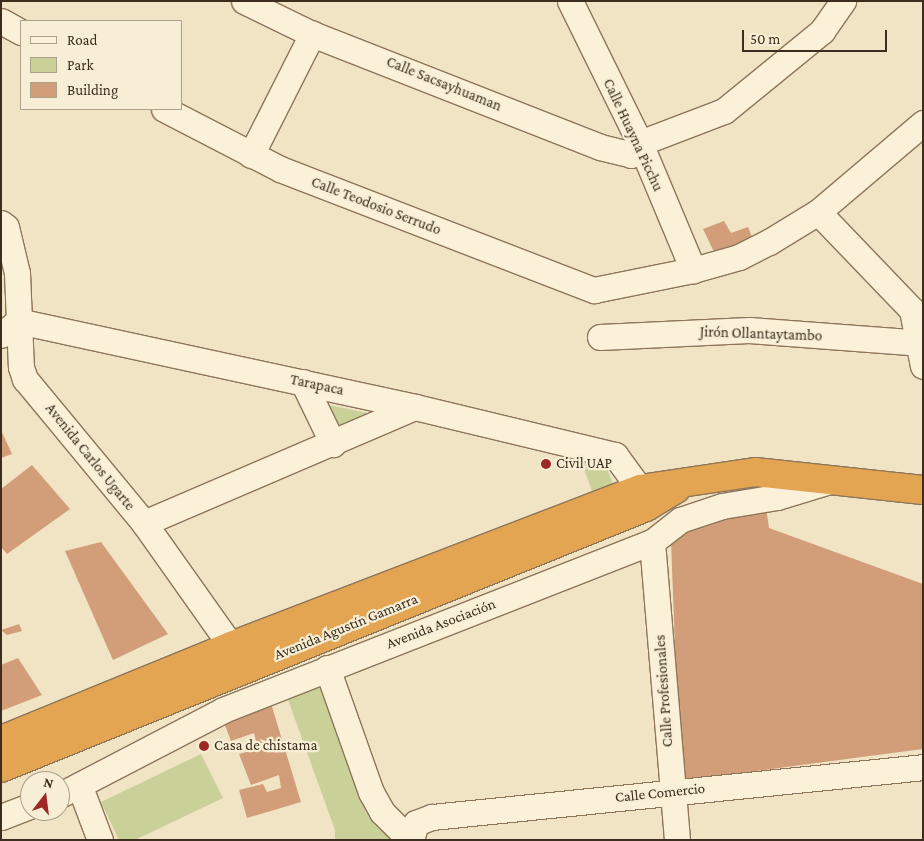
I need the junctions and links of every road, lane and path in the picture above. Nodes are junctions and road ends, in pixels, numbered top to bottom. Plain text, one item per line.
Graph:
1 (244, 1) edge
2 (570, 1) edge
3 (843, 1) edge
4 (1, 21) edge
5 (20, 31) edge
6 (312, 34) junction
7 (166, 110) edge
8 (923, 122) edge
9 (640, 143) junction
10 (251, 155) junction
11 (818, 212) junction
12 (1, 222) edge
13 (693, 270) junction
14 (918, 306) edge
15 (10, 328) edge
16 (600, 337) dead end
17 (921, 350) edge
18 (303, 382) junction
19 (415, 407) junction
20 (333, 444) junction
21 (830, 481) junction
22 (688, 482) junction
23 (640, 489) junction
24 (923, 490) edge
25 (144, 523) junction
26 (652, 542) junction
27 (236, 658) junction
28 (327, 668) junction
29 (1, 740) edge
30 (923, 766) edge
31 (1, 768) edge
32 (70, 791) edge
33 (672, 792) junction
34 (20, 810) edge
35 (1, 817) edge
36 (100, 840) edge
37 (410, 840) edge
38 (677, 840) edge

1 - 6 street, Calle Sacsayhuaman
2 - 9 street, Calle Huayna Picchu
3 - 9 street
4 - 5 street
6 - 9 street, Calle Sacsayhuaman
6 - 10 street
7 - 10 street, Calle Teodosio Serrudo
8 - 11 street
9 - 13 street, Calle Huayna Picchu
10 - 13 street, Calle Teodosio Serrudo
11 - 13 street
11 - 14 street
12 - 15 street, Avenida Carlos Ugarte
14 - 17 street
15 - 18 street, Tarapaca
15 - 25 street, Avenida Carlos Ugarte
16 - 17 street, Jirón Ollantaytambo
18 - 19 street, Tarapaca
18 - 20 street
19 - 20 street
19 - 23 street, Tarapaca
20 - 25 street
21 - 22 highway, Avenida Agustín Gamarra
21 - 24 highway, Avenida Agustín Gamarra
21 - 26 street, Avenida Asociación
22 - 23 highway, Avenida Agustín Gamarra
22 - 27 highway, Avenida Agustín Gamarra
23 - 27 highway, Avenida Agustín Gamarra
25 - 27 street, Avenida Carlos Ugarte
26 - 28 street, Avenida Asociación
26 - 33 street, Calle Profesionales
27 - 29 highway, Avenida Agustín Gamarra
27 - 31 highway, Avenida Agustín Gamarra
28 - 32 street, Avenida Asociación
28 - 37 street
30 - 33 street, Calle Comercio
32 - 36 street
33 - 37 street, Calle Comercio
33 - 38 street, Calle Profesionales
34 - 35 street

